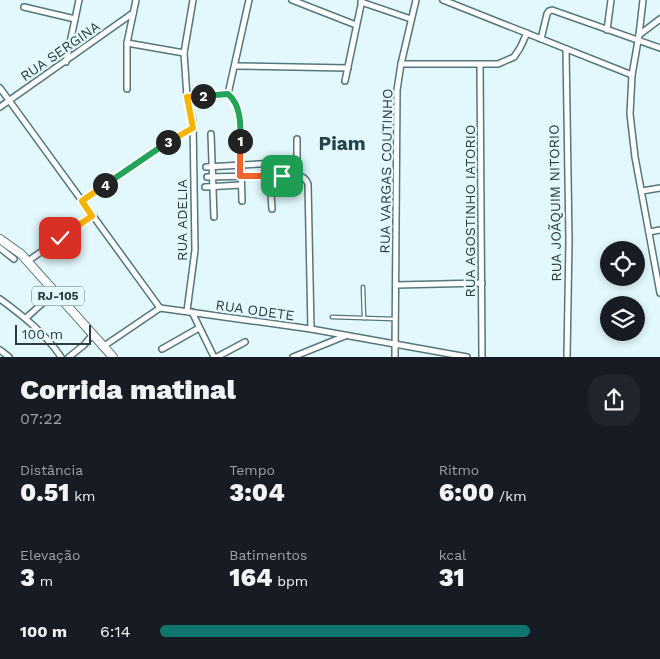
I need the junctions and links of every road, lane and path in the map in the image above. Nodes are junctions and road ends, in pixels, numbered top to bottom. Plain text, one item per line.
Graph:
1 (79, 0) edge
2 (136, 0) edge
3 (193, 0) edge
4 (249, 0) edge
5 (292, 0) edge
6 (416, 0) edge
7 (443, 0) edge
8 (612, 0) edge
9 (643, 0) edge
10 (361, 1) edge
11 (24, 7) dead end
12 (133, 13) junction
13 (411, 19) junction
14 (660, 19) edge
15 (75, 20) junction
16 (356, 25) junction
17 (607, 30) junction
18 (527, 33) junction
19 (541, 38) junction
20 (638, 38) junction
21 (127, 43) junction
22 (660, 48) edge
23 (566, 49) junction
24 (184, 53) junction
25 (66, 62) junction
26 (401, 64) junction
27 (480, 65) junction
28 (235, 66) junction
29 (348, 68) junction
30 (632, 75) junction
31 (345, 81) dead end
32 (0, 88) edge
33 (126, 89) dead end
34 (229, 92) junction
35 (187, 97) junction
36 (9, 100) junction
37 (0, 107) edge
38 (193, 128) junction
39 (240, 130) joint
40 (211, 134) dead end
41 (296, 139) dead end
42 (297, 162) junction
43 (269, 164) junction
44 (240, 166) junction
45 (209, 167) junction
46 (240, 176) junction
47 (270, 176) junction
48 (297, 176) junction
49 (210, 177) junction
50 (240, 185) junction
51 (213, 186) junction
52 (205, 187) dead end
53 (660, 188) edge
54 (642, 191) junction
55 (82, 201) junction
56 (242, 201) dead end
57 (272, 209) dead end
58 (92, 216) junction
59 (214, 218) dead end
60 (660, 230) edge
61 (649, 232) junction
62 (0, 239) edge
63 (0, 248) edge
64 (14, 259) dead end
65 (28, 261) junction
66 (658, 270) edge
67 (482, 283) junction
68 (396, 285) junction
69 (363, 287) dead end
70 (54, 292) junction
71 (660, 293) edge
72 (0, 299) edge
73 (160, 308) junction
74 (189, 312) junction
75 (332, 317) dead end
76 (26, 318) junction
77 (364, 318) junction
78 (396, 319) junction
79 (198, 328) junction
80 (311, 329) junction
81 (94, 334) junction
82 (348, 335) junction
83 (244, 342) dead end
84 (396, 345) junction
85 (104, 346) junction
86 (162, 349) dead end
87 (0, 350) edge
88 (9, 356) edge
89 (62, 356) edge
90 (68, 356) edge
91 (113, 356) edge
92 (216, 356) edge
93 (293, 356) edge
94 (395, 356) edge
95 (467, 356) edge
96 (482, 356) edge
97 (567, 356) edge

1 - 15 street
2 - 12 street
3 - 24 street, RUA ADELIA
4 - 28 street
5 - 16 street
6 - 13 street, RUA VARGAS COUTINHO
7 - 18 street
8 - 17 street
9 - 20 street
10 - 13 street
10 - 16 street
11 - 15 street
12 - 21 street
12 - 25 street, RUA SERGINA
13 - 26 street, RUA VARGAS COUTINHO
14 - 20 street
15 - 25 street
16 - 29 street
17 - 19 street
17 - 20 street
18 - 19 street
18 - 27 street
19 - 23 street
20 - 22 street
20 - 30 street
21 - 24 street
21 - 33 street
23 - 30 street
23 - 97 street, RUA JOÃQUIM NITORIO
24 - 35 street, RUA ADELIA
25 - 36 street, RUA SERGINA
26 - 27 street
26 - 68 street, RUA VARGAS COUTINHO
27 - 67 street, RUA AGOSTINHO IATORIO
28 - 29 street
28 - 34 street
29 - 31 street
30 - 54 street
32 - 36 street
34 - 35 street
34 - 39 lane
35 - 38 street, RUA ADELIA
36 - 37 street, RUA SERGINA
36 - 55 street
38 - 55 street
38 - 74 street, RUA ADELIA
39 - 44 street
40 - 45 street
41 - 42 street
42 - 43 street
42 - 48 street
43 - 44 street
43 - 47 street
44 - 45 street
44 - 46 street
45 - 49 street
46 - 47 street
46 - 49 street
46 - 50 street
47 - 48 street
47 - 57 street
48 - 80 street
49 - 51 street
50 - 51 street
50 - 56 street
51 - 52 street
51 - 59 street
53 - 54 street
54 - 61 street
55 - 58 street
58 - 65 street
58 - 73 street
60 - 61 street
61 - 66 street
62 - 65 main road, RJ-105
63 - 64 street
65 - 70 main road, RJ-105
66 - 71 street
67 - 68 street
67 - 96 street, RUA AGOSTINHO IATORIO
68 - 78 street, RUA VARGAS COUTINHO
69 - 77 lane
70 - 76 street
70 - 81 main road, RJ-105
72 - 76 street
73 - 74 street, RUA ODETE
73 - 85 street
74 - 79 street
74 - 80 street, RUA ODETE
75 - 77 lane
76 - 89 street
77 - 78 lane
78 - 84 street, RUA VARGAS COUTINHO
79 - 86 street
79 - 92 street
80 - 82 street, RUA ODETE
81 - 85 main road, RJ-105
81 - 90 street
82 - 84 street, RUA ODETE
82 - 93 street
83 - 92 street
84 - 94 street, RUA VARGAS COUTINHO
84 - 95 street, RUA ODETE
85 - 91 main road, RJ-105
87 - 88 street

